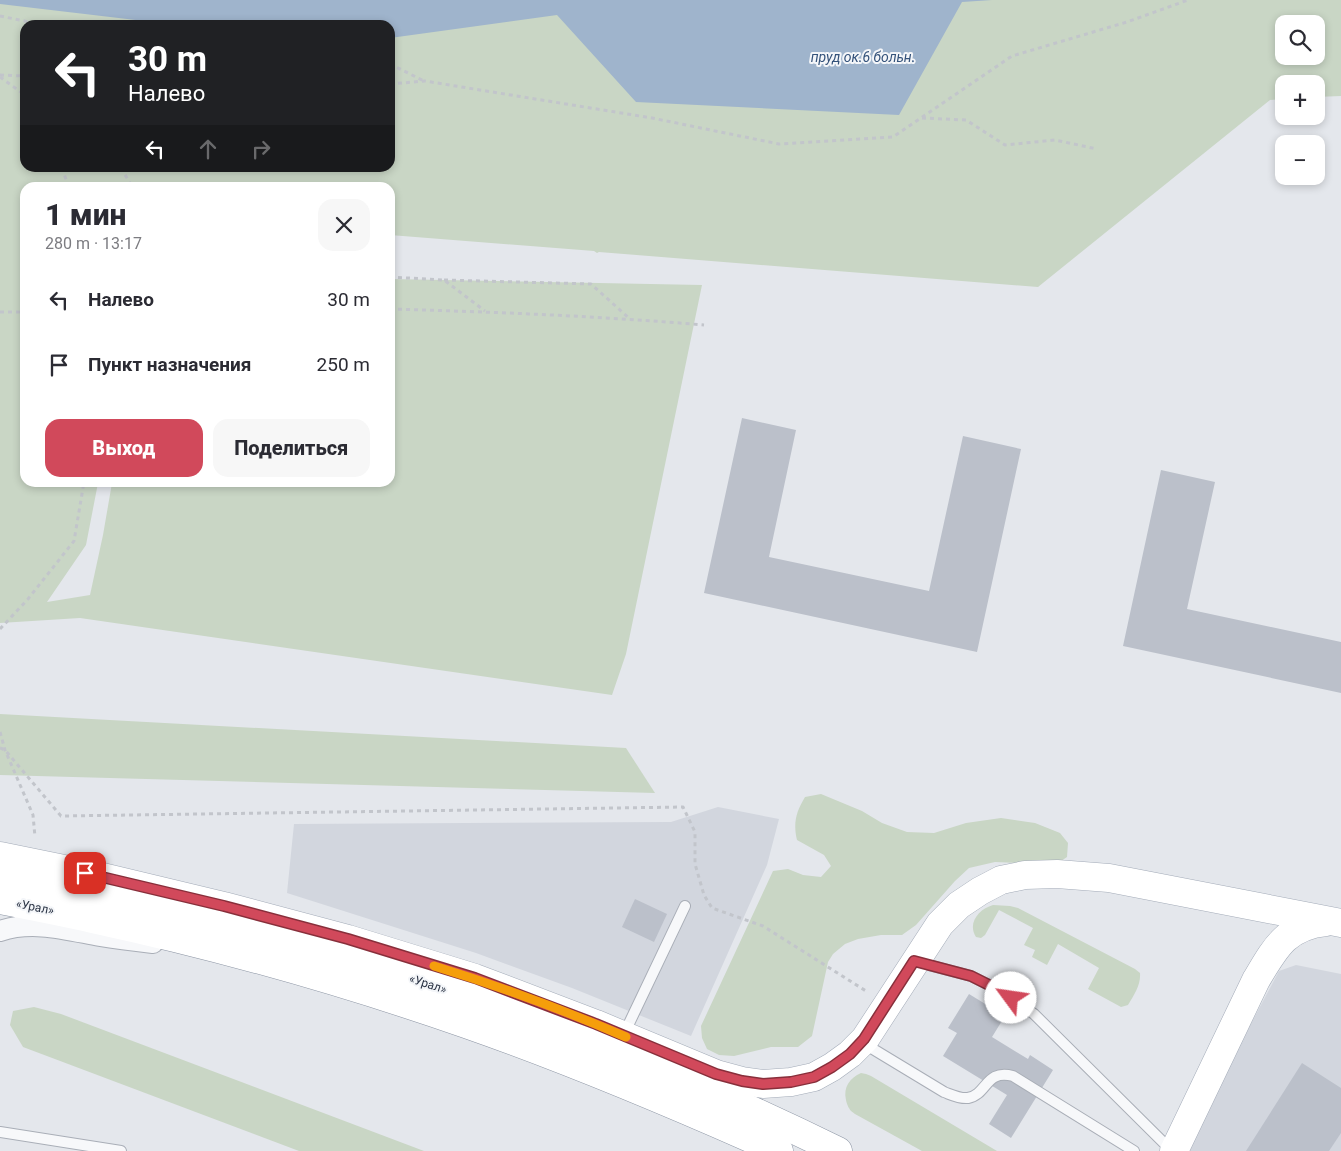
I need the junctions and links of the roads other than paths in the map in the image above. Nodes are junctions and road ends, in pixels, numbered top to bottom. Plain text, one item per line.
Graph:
1 (0, 856) edge
2 (0, 874) edge
3 (0, 900) edge
4 (685, 906) dead end
5 (1337, 923) edge
6 (0, 931) edge
7 (214, 948) junction
8 (914, 961) junction
9 (623, 1035) junction
10 (861, 1042) junction
11 (0, 1132) edge
12 (121, 1151) edge
13 (779, 1151) edge
14 (838, 1151) edge
15 (1134, 1151) edge
16 (1173, 1151) edge

1 - 9 main road
2 - 14 main road, «Урал»
3 - 7 main road, «Урал»
4 - 9 lane
5 - 8 main road
5 - 16 main road
6 - 7 street
7 - 13 main road, «Урал»
8 - 10 main road
8 - 16 lane
9 - 10 main road
10 - 15 lane
11 - 12 lane

